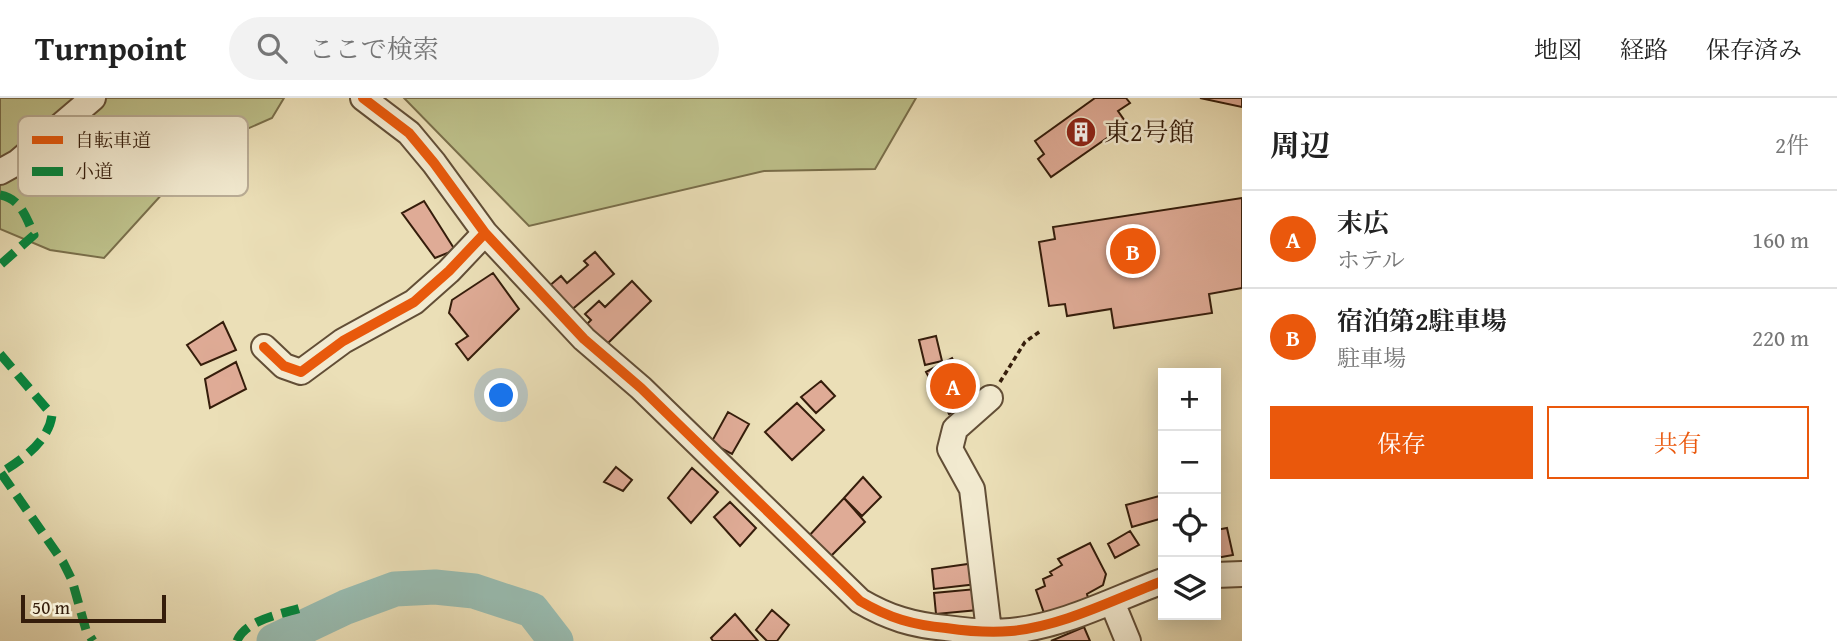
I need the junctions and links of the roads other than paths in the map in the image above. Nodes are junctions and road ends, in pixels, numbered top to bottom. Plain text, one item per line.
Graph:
1 (93, 98) edge
2 (363, 98) edge
3 (72, 116) edge
4 (18, 162) edge
5 (0, 172) edge
6 (485, 233) junction
7 (264, 347) dead end
8 (990, 398) road end
9 (1242, 574) edge
10 (1221, 575) edge
11 (1158, 582) edge
12 (1112, 602) junction
13 (989, 631) junction
14 (1128, 641) edge

1 - 3 street
2 - 6 street
4 - 5 street
6 - 7 street
6 - 13 street
8 - 13 street
9 - 10 street
11 - 12 street
12 - 13 street
12 - 14 street

